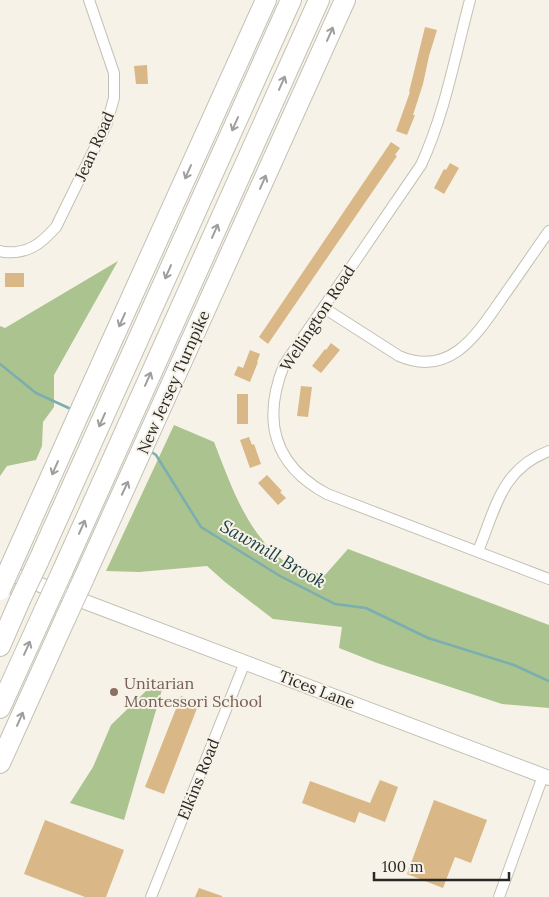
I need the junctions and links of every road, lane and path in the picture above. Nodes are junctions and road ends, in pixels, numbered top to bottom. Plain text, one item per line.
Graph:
1 (89, 0) edge
2 (266, 0) edge
3 (291, 0) edge
4 (320, 0) edge
5 (345, 0) edge
6 (470, 0) edge
7 (549, 231) edge
8 (0, 251) edge
9 (324, 308) junction
10 (549, 451) edge
11 (478, 551) junction
12 (0, 570) edge
13 (549, 579) edge
14 (0, 590) edge
15 (0, 646) edge
16 (246, 662) junction
17 (0, 708) edge
18 (0, 764) edge
19 (546, 777) edge
20 (151, 897) edge
21 (500, 897) edge

1 - 8 street, Jean Road
2 -> 14 highway, bridge
3 -> 15 highway, bridge
17 -> 4 highway, New Jersey Turnpike, bridge
18 -> 5 highway, New Jersey Turnpike, bridge
6 - 9 street, Wellington Road
7 - 9 street
9 - 11 street, Wellington Road
10 - 11 street
11 - 13 street, Wellington Road
12 - 16 street, Tices Lane
16 - 19 street, Tices Lane
16 - 20 street, Elkins Road
19 - 21 street

